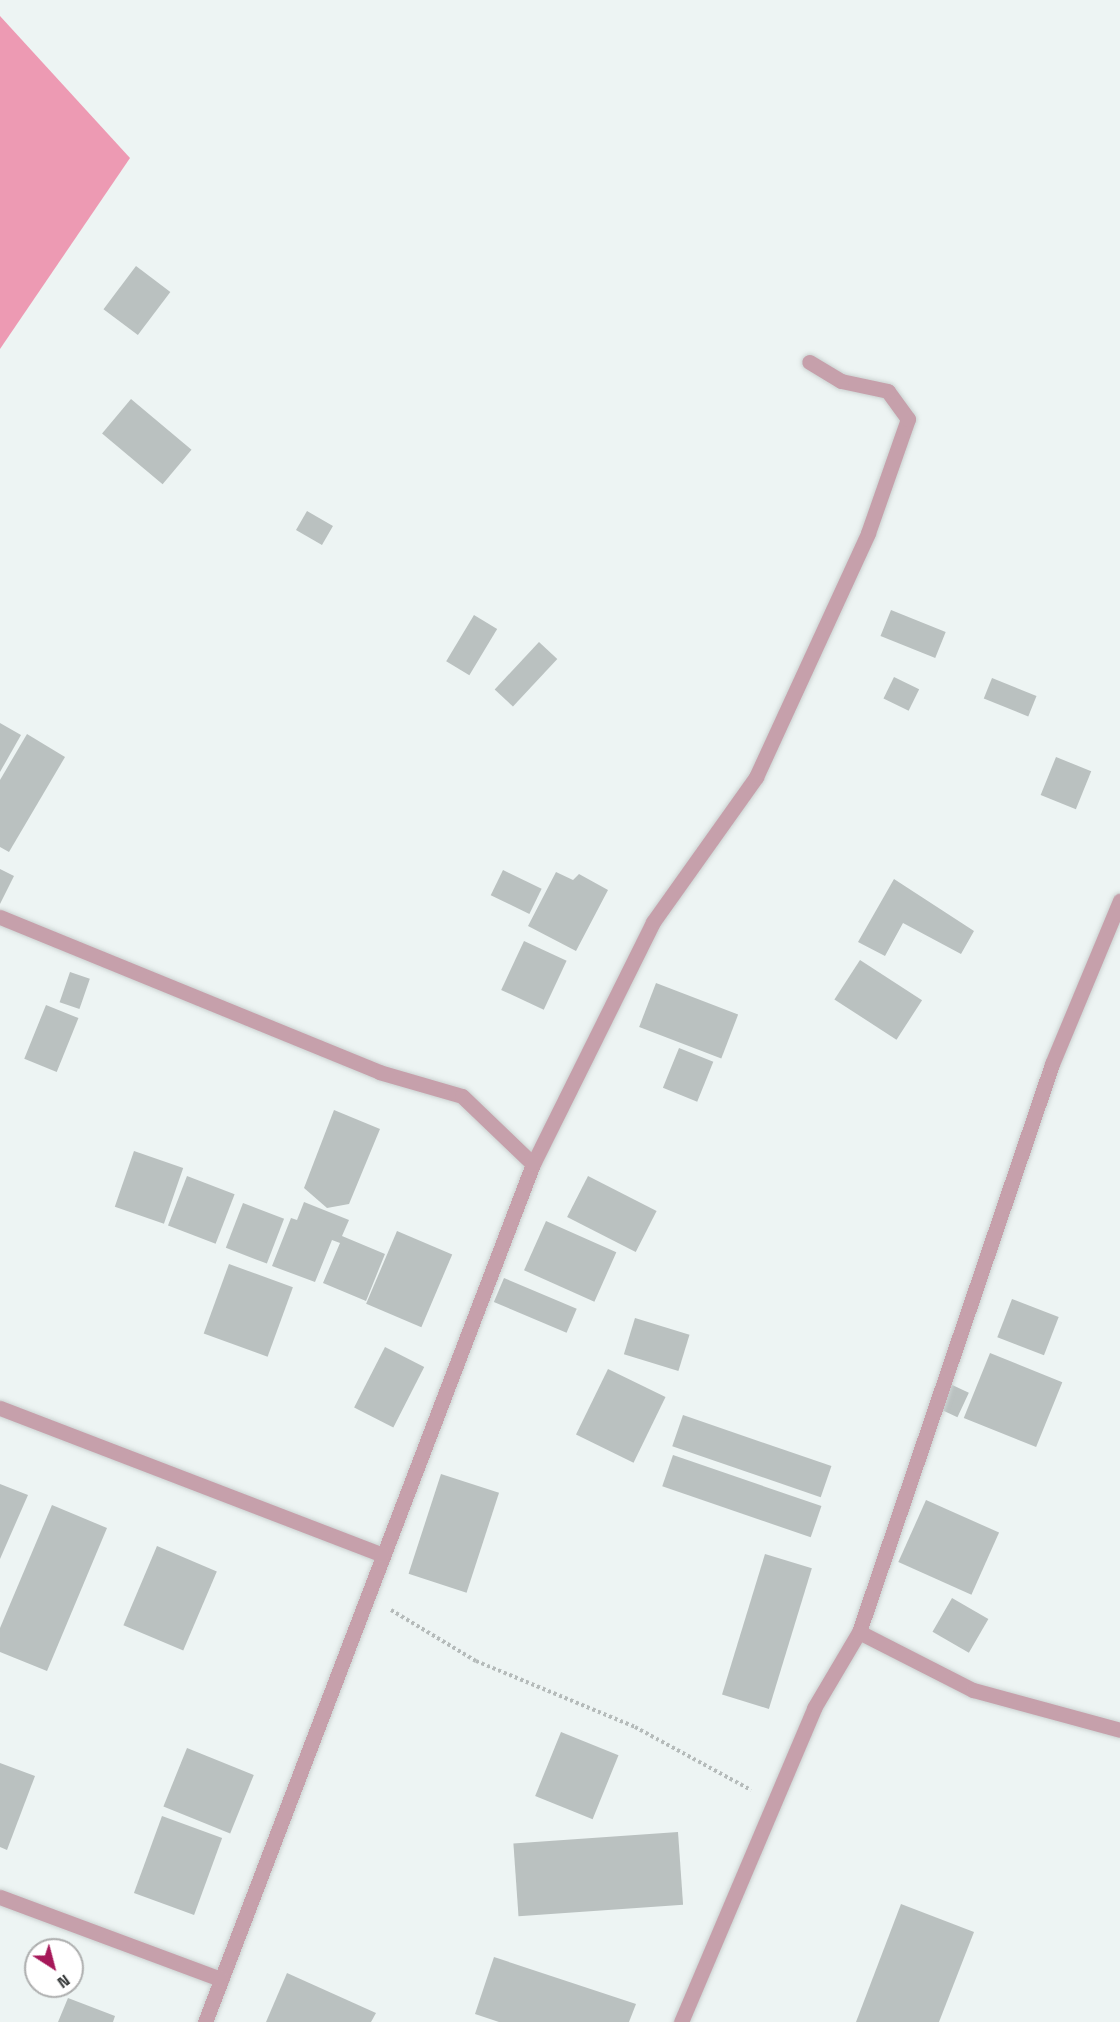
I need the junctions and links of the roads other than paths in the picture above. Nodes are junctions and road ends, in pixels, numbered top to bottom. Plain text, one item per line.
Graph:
1 (809, 362) dead end
2 (1120, 901) edge
3 (0, 917) edge
4 (533, 1164) junction
5 (0, 1408) edge
6 (382, 1555) junction
7 (859, 1632) junction
8 (1120, 1730) edge
9 (0, 1897) edge
10 (221, 1979) junction
11 (205, 2022) edge
12 (681, 2022) edge

1 - 4 street
2 - 7 street
3 - 4 street
4 - 6 street
5 - 6 street
6 - 10 street
7 - 8 street
7 - 12 street
9 - 10 street
10 - 11 street

